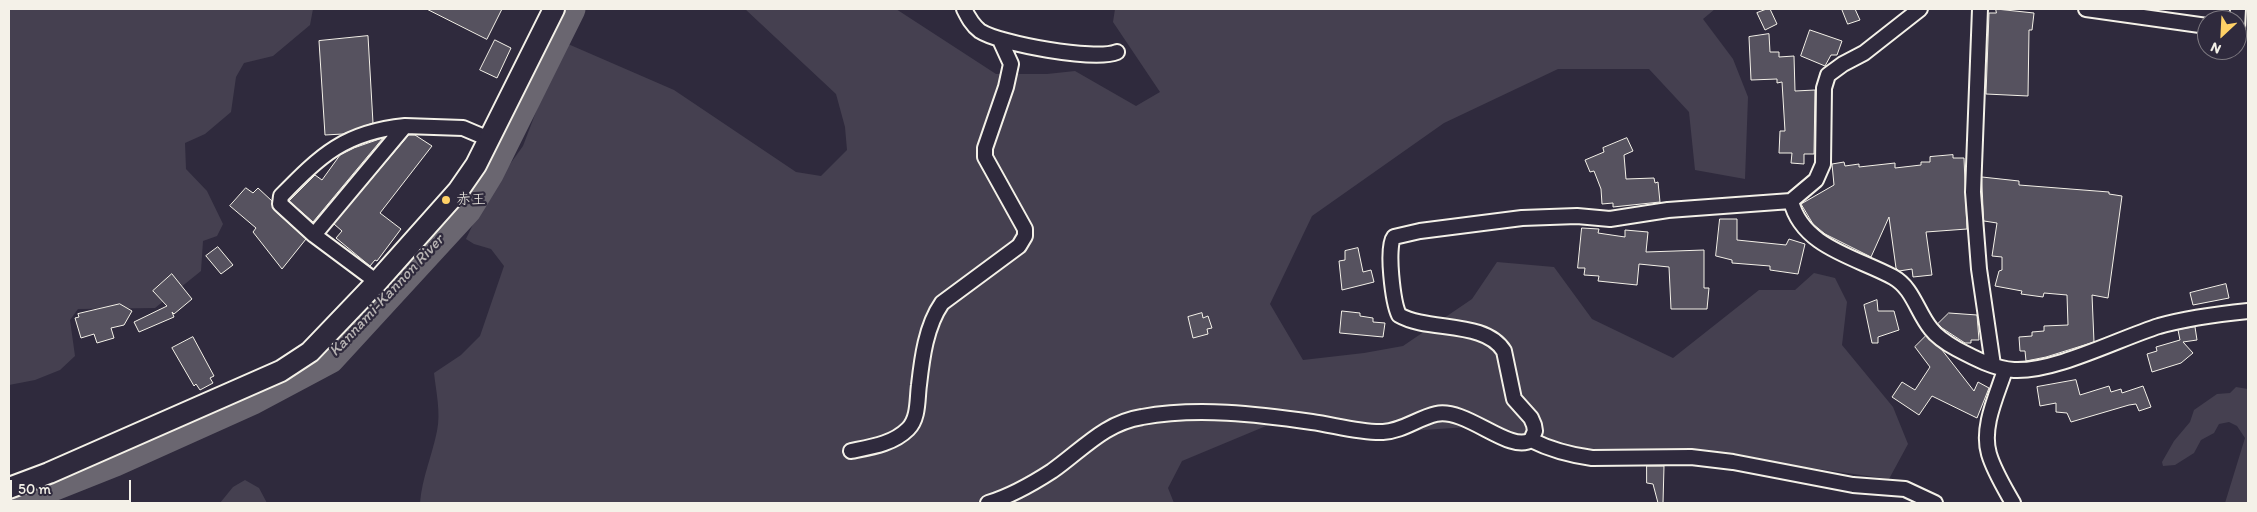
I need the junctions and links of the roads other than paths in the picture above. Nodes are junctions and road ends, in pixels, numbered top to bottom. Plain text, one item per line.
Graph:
1 (554, 9) edge
2 (964, 9) edge
3 (1920, 9) edge
4 (1980, 9) edge
5 (2086, 9) edge
6 (2197, 25) edge
7 (1000, 40) junction
8 (1117, 52) dead end
9 (405, 126) junction
10 (489, 139) junction
11 (1791, 201) junction
12 (314, 235) junction
13 (377, 282) junction
14 (2248, 311) edge
15 (1999, 367) junction
16 (1531, 440) junction
17 (851, 451) dead end
18 (9, 488) edge
19 (988, 503) edge
20 (1935, 503) edge
21 (2013, 503) edge

1 - 10 street
2 - 7 street
3 - 11 street
4 - 15 street
5 - 6 street
7 - 8 street
7 - 17 street
9 - 10 street
9 - 12 street
9 - 12 street
10 - 13 street
11 - 15 street
11 - 16 street
12 - 13 street
13 - 18 street
14 - 15 street
15 - 21 street
16 - 19 street
16 - 20 street

